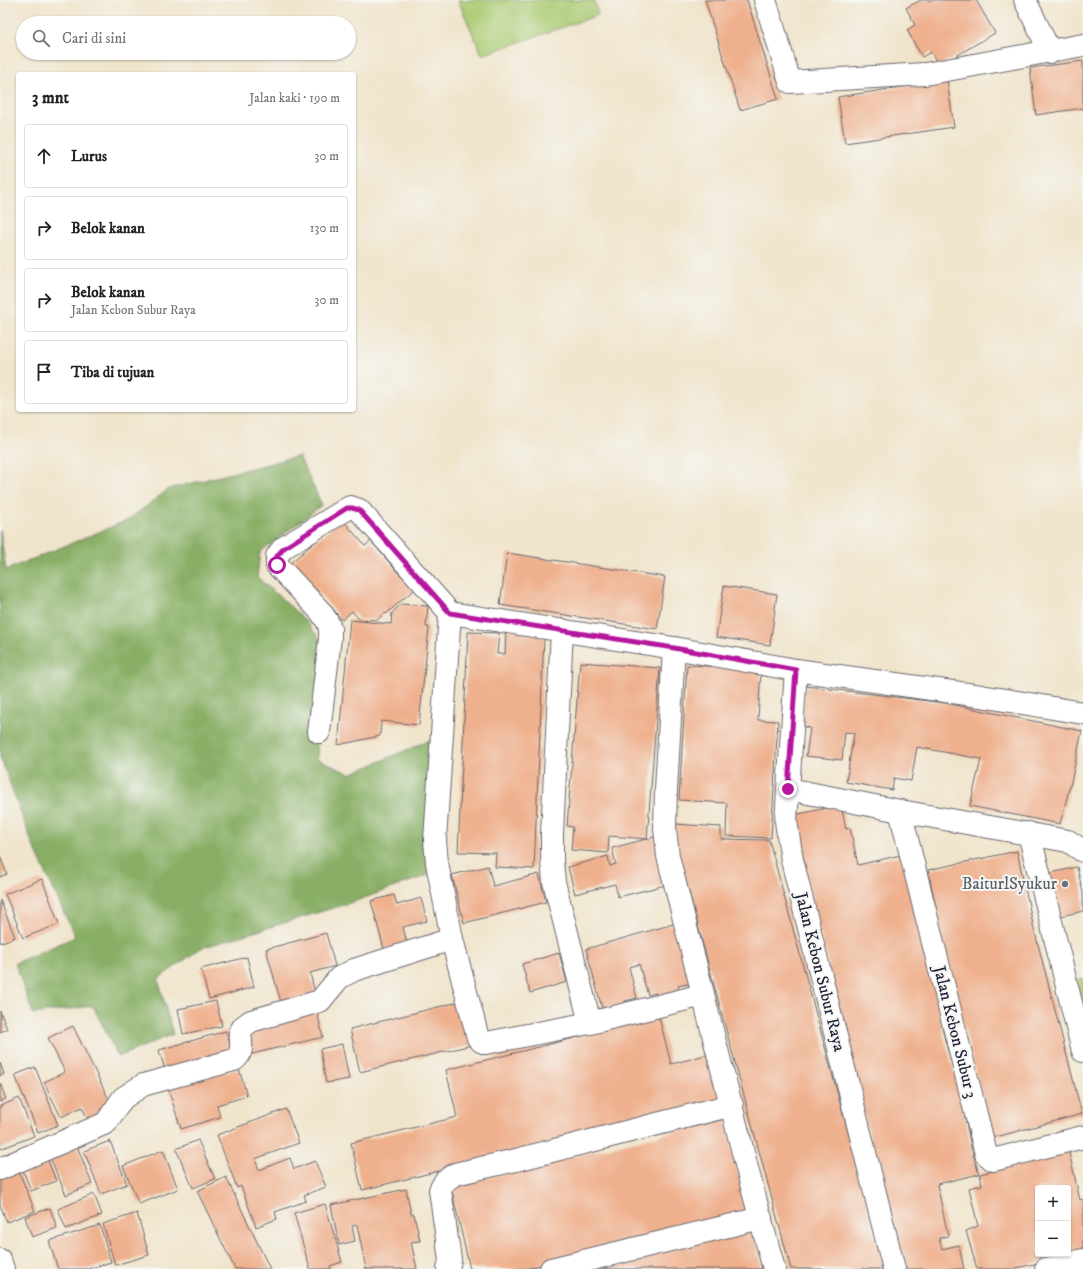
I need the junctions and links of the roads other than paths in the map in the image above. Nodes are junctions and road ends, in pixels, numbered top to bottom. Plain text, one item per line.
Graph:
1 (766, 0) edge
2 (1025, 0) edge
3 (1083, 45) edge
4 (1050, 52) junction
5 (450, 613) junction
6 (562, 630) junction
7 (674, 648) junction
8 (796, 670) junction
9 (1083, 713) edge
10 (319, 732) dead end
11 (788, 789) junction
12 (900, 811) junction
13 (1029, 833) junction
14 (1083, 851) edge
15 (452, 939) junction
16 (703, 995) junction
17 (590, 1023) junction
18 (1083, 1051) edge
19 (732, 1105) junction
20 (1083, 1137) edge
21 (0, 1169) edge
22 (760, 1218) junction
23 (0, 1260) edge
24 (1083, 1260) edge
25 (3, 1269) edge
26 (448, 1269) edge
27 (550, 1269) edge
28 (774, 1269) edge
29 (894, 1269) edge
30 (1046, 1269) edge

1 - 4 street
2 - 4 street
3 - 4 street
5 - 6 street
5 - 10 street
5 - 15 street
6 - 7 street
6 - 17 street
7 - 8 street
7 - 16 street
8 - 9 street
8 - 11 street, Jalan Kebon Subur Raya
11 - 12 street
11 - 29 street, Jalan Kebon Subur Raya
12 - 13 street
12 - 20 street, Jalan Kebon Subur 3
13 - 14 street
13 - 18 street
15 - 17 street
15 - 21 street
16 - 17 street
16 - 19 street
19 - 22 street
19 - 26 street
22 - 27 street
22 - 28 street
23 - 25 street
24 - 30 street

